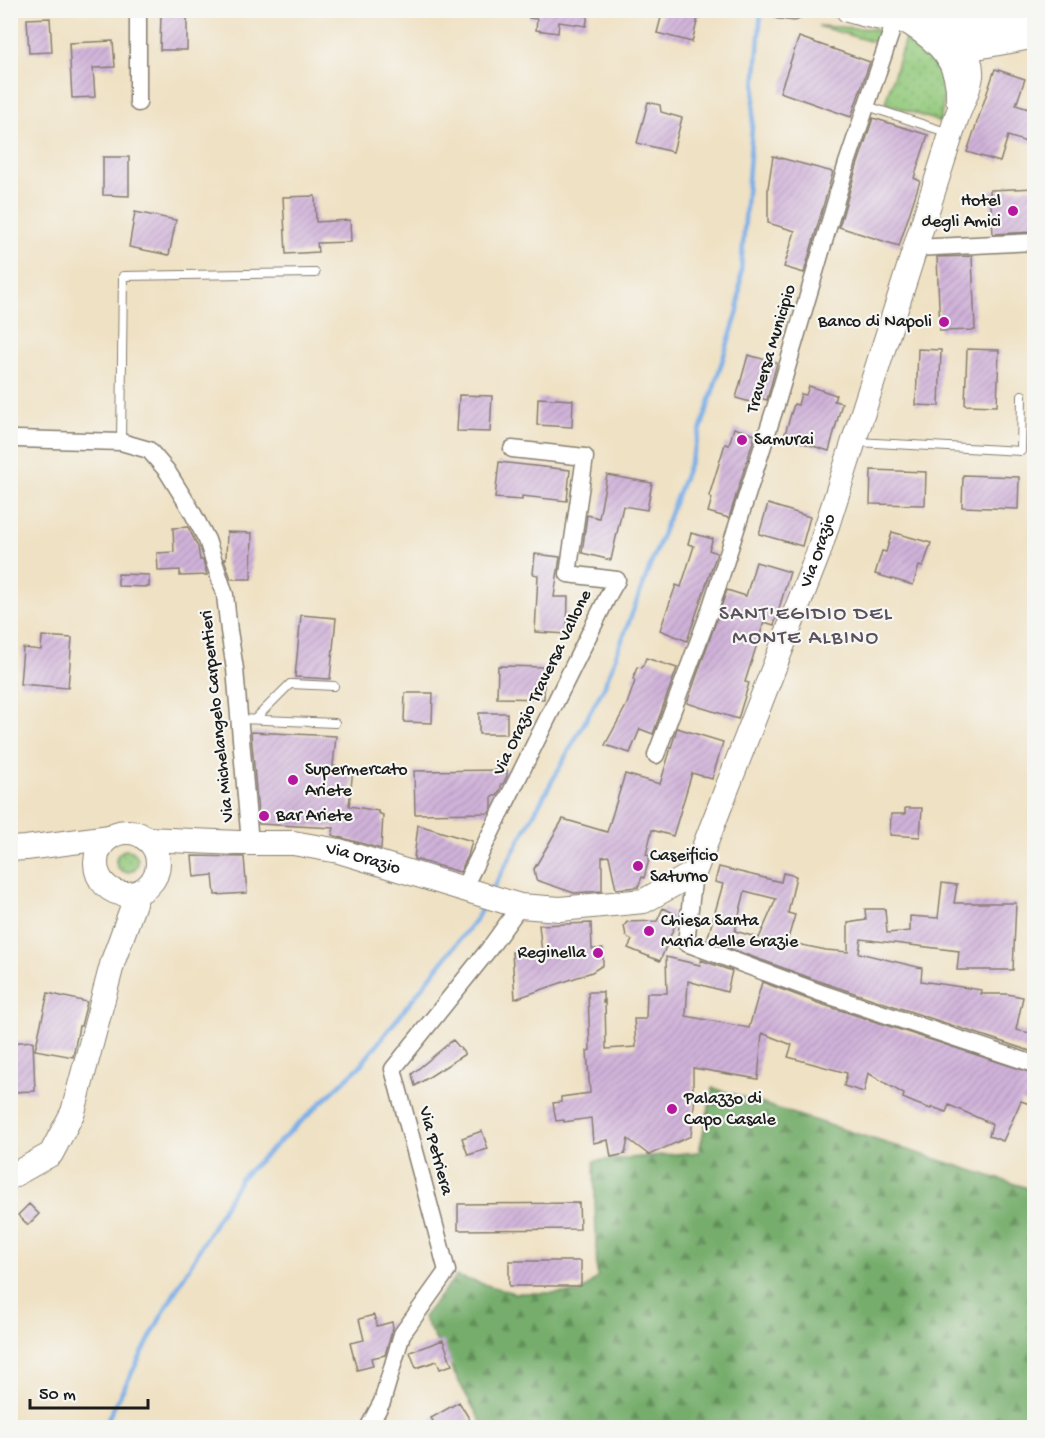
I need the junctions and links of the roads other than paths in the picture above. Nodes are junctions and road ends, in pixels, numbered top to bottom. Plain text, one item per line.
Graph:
1 (138, 10) edge
2 (848, 10) edge
3 (903, 22) junction
4 (1024, 33) edge
5 (948, 44) junction
6 (971, 73) junction
7 (138, 103) dead end
8 (867, 106) junction
9 (954, 125) junction
10 (1035, 242) edge
11 (915, 248) junction
12 (315, 273) dead end
13 (1022, 395) dead end
14 (17, 439) dead end
15 (854, 441) junction
16 (121, 442) junction
17 (512, 449) dead end
18 (334, 686) dead end
19 (248, 719) junction
20 (334, 723) dead end
21 (656, 755) dead end
22 (110, 837) junction
23 (146, 839) junction
24 (245, 843) junction
25 (18, 848) edge
26 (157, 870) junction
27 (97, 871) junction
28 (694, 873) junction
29 (112, 890) junction
30 (138, 892) junction
31 (473, 893) junction
32 (520, 906) junction
33 (113, 961) junction
34 (1035, 1064) edge
35 (10, 1178) edge
36 (368, 1428) edge

1 - 7 street
2 - 3 street
3 - 5 street
3 - 8 street, Traversa Municipio
4 - 5 street
4 - 6 street
5 - 6 street
5 - 9 street
6 - 9 street
8 - 9 lane
8 - 21 street, Traversa Municipio
9 - 11 street, Via Orazio
10 - 11 street
11 - 15 street, Via Orazio
12 - 16 lane
13 - 15 lane
14 - 16 street, Via Michelangelo Carpentieri
15 - 28 street, Via Orazio
16 - 19 street, Via Michelangelo Carpentieri
17 - 31 street, Via Orazio Traversa Vallone
18 - 19 lane
19 - 20 lane
19 - 24 street, Via Michelangelo Carpentieri
22 - 23 street
22 - 25 street
22 - 27 street
23 - 24 street
23 - 26 street
24 - 26 street
24 - 31 street, Via Orazio
25 - 27 street
26 - 30 street
27 - 29 street
28 - 32 street
28 - 34 street
29 - 30 street
29 - 33 street
30 - 33 street
31 - 32 street, Via Orazio
32 - 36 street, Via Petriera
33 - 35 street

